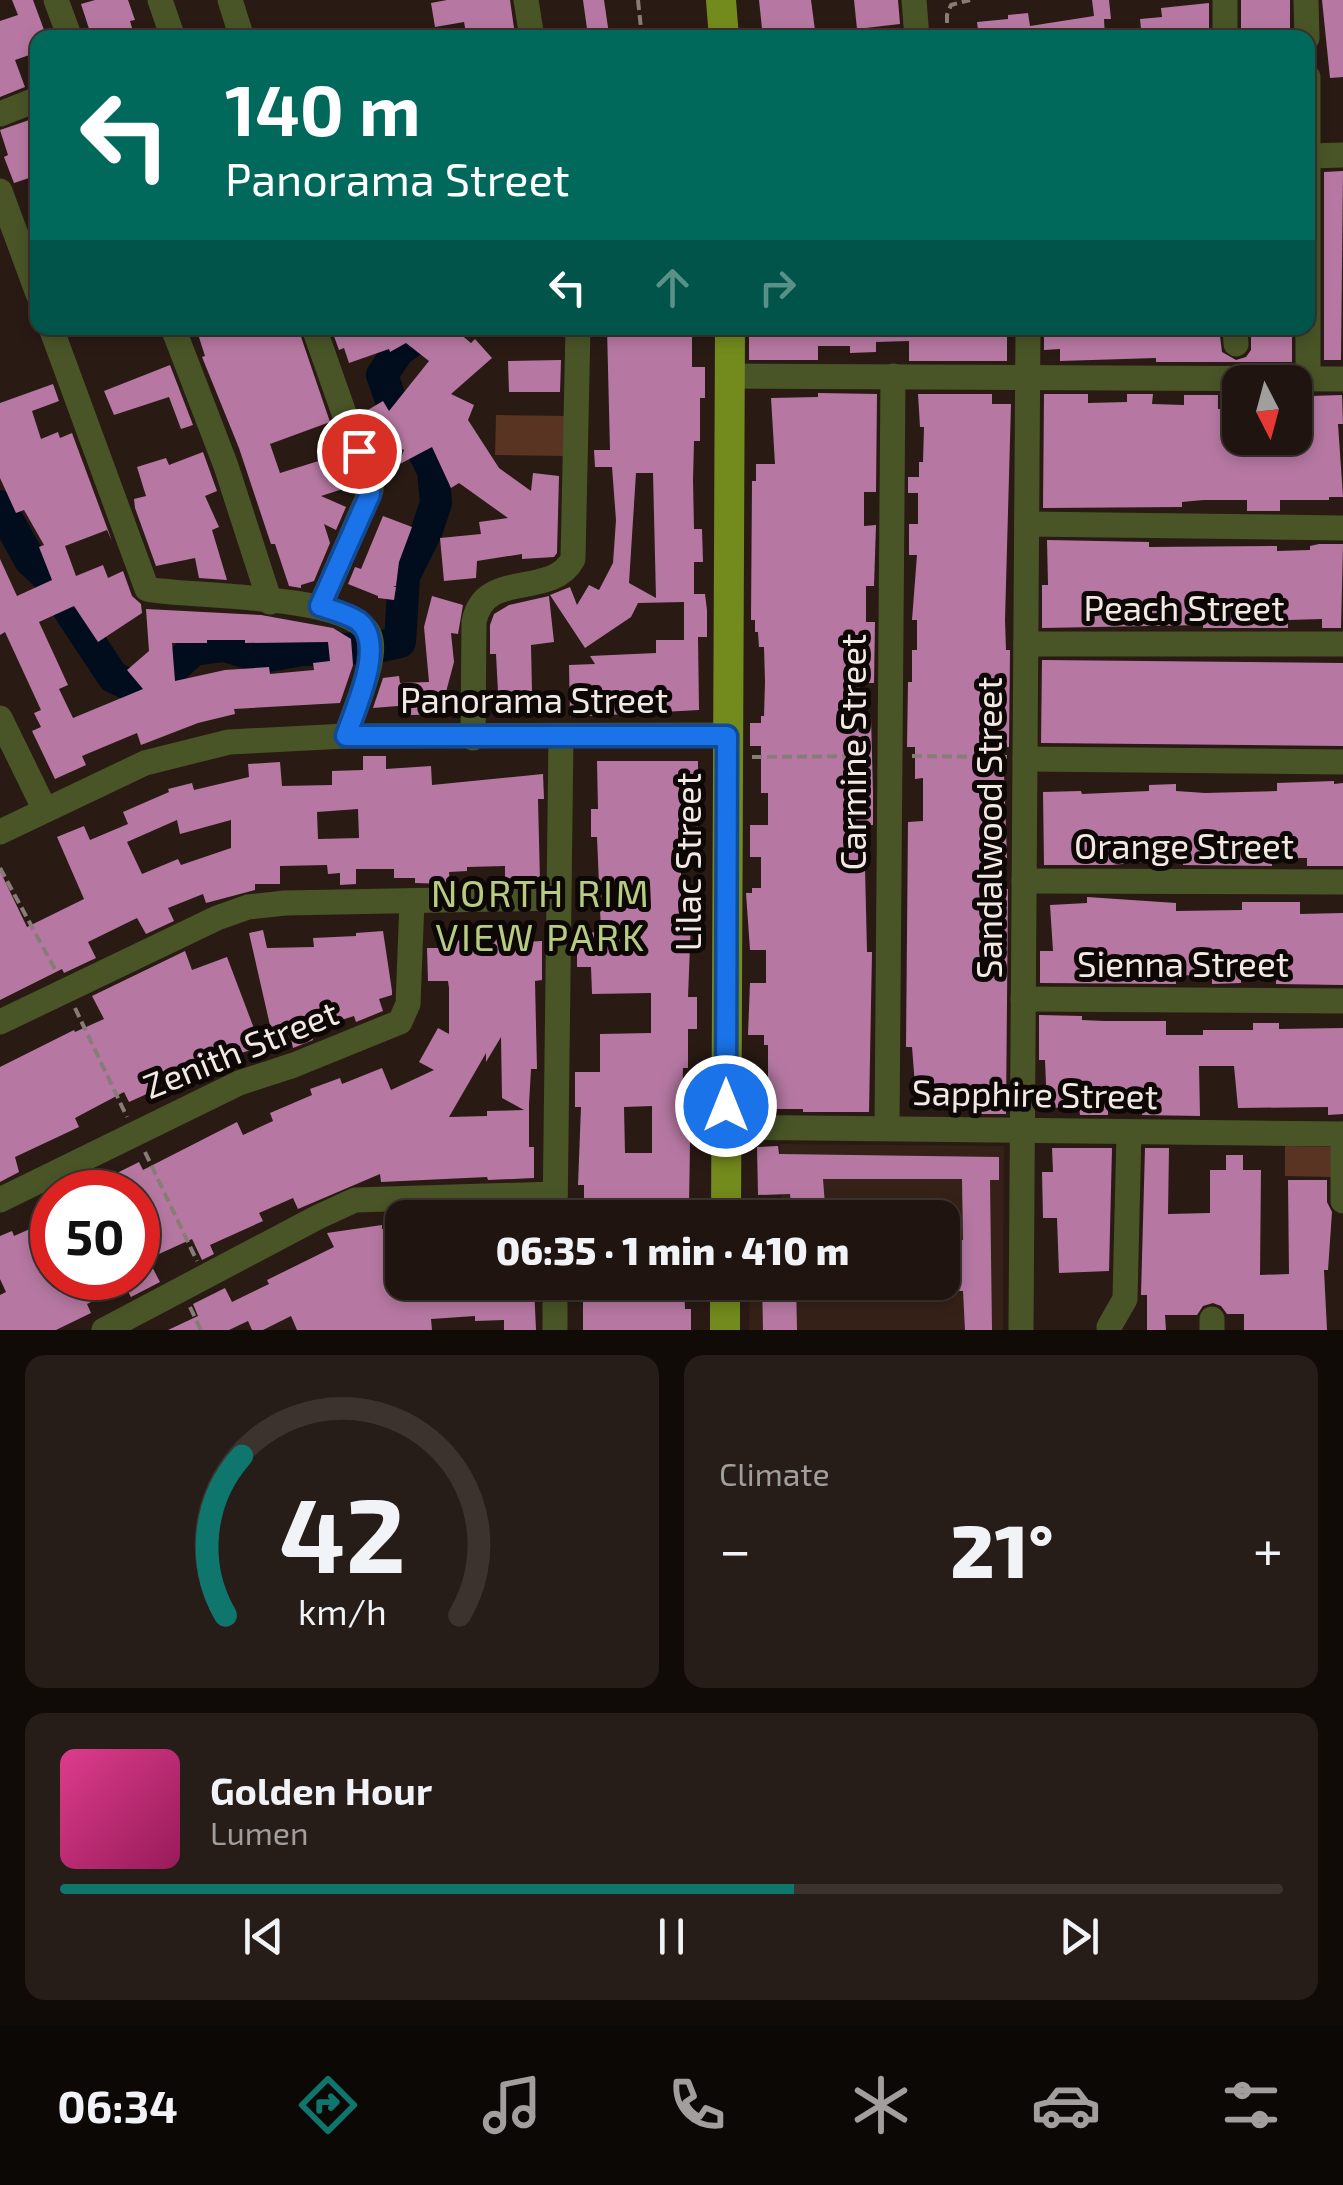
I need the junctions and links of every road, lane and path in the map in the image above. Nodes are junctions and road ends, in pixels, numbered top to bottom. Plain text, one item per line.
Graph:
1 (56, 0) edge
2 (160, 0) edge
3 (230, 0) edge
4 (526, 0) edge
5 (638, 0) edge
6 (721, 0) edge
7 (914, 0) edge
8 (970, 0) edge
9 (1225, 0) edge
10 (1306, 0) edge
11 (67, 30) edge
12 (170, 30) edge
13 (239, 30) edge
14 (531, 30) edge
15 (641, 30) edge
16 (723, 30) edge
17 (916, 30) edge
18 (947, 30) edge
19 (1225, 30) edge
20 (1306, 30) edge
21 (30, 101) edge
22 (0, 114) edge
23 (1343, 155) edge
24 (1315, 156) edge
25 (0, 191) edge
26 (20, 260) edge
27 (54, 335) edge
28 (177, 335) edge
29 (317, 335) edge
30 (578, 335) edge
31 (730, 335) edge
32 (1028, 335) edge
33 (1308, 335) edge
34 (1308, 365) edge
35 (730, 376) junction
36 (893, 376) junction
37 (1028, 378) junction
38 (1222, 379) edge
39 (1312, 379) edge
40 (1343, 379) edge
41 (1027, 524) junction
42 (1343, 528) edge
43 (270, 602) junction
44 (320, 606) junction
45 (1026, 644) junction
46 (1343, 644) edge
47 (0, 718) edge
48 (346, 736) junction
49 (727, 736) junction
50 (473, 738) junction
51 (561, 738) junction
52 (1025, 759) junction
53 (1343, 762) edge
54 (45, 810) junction
55 (0, 832) edge
56 (0, 868) edge
57 (1024, 882) junction
58 (1343, 882) edge
59 (557, 898) junction
60 (412, 901) junction
61 (66, 989) junction
62 (1023, 999) junction
63 (1343, 1001) edge
64 (0, 1022) edge
65 (726, 1126) junction
66 (887, 1128) junction
67 (1022, 1131) junction
68 (135, 1132) junction
69 (1129, 1132) junction
70 (1343, 1134) edge
71 (0, 1200) edge
72 (555, 1200) edge
73 (726, 1200) edge
74 (385, 1201) edge
75 (1343, 1201) edge
76 (194, 1284) junction
77 (555, 1300) edge
78 (725, 1300) edge
79 (1110, 1328) dead end
80 (104, 1330) edge
81 (201, 1330) edge
82 (555, 1330) edge
83 (725, 1330) edge
84 (1021, 1330) edge

1 - 11 street
2 - 12 street
3 - 13 street
4 - 14 street
5 - 15 path
6 - 16 main road
7 - 17 street
8 - 18 path
9 - 19 street
10 - 20 street
21 - 22 street
23 - 24 street
25 - 26 street
27 - 43 street
28 - 43 street
29 - 44 street
30 - 50 street
31 - 35 main road, Lilac Street
32 - 37 street, Sandalwood Street
33 - 34 street
35 - 36 street
35 - 49 main road, Lilac Street
36 - 37 street
36 - 66 street, Carmine Street
37 - 38 street
37 - 41 street, Sandalwood Street
39 - 40 street
41 - 42 street
41 - 45 street, Sandalwood Street
43 - 44 street
44 - 48 street
45 - 46 street, Peach Street
45 - 52 street, Sandalwood Street
47 - 54 street
48 - 50 street, Panorama Street
48 - 54 street, Panorama Street
49 - 51 street, Panorama Street
49 - 65 main road, Lilac Street
50 - 51 street, Panorama Street
51 - 59 street
52 - 53 street
52 - 57 street, Sandalwood Street
54 - 55 street, Panorama Street
56 - 61 path
57 - 58 street, Orange Street
57 - 62 street, Sandalwood Street
59 - 60 street
59 - 72 street
60 - 61 street
60 - 68 street, Zenith Street
61 - 64 street
61 - 68 path
62 - 63 street, Sienna Street
62 - 67 street, Sandalwood Street
65 - 66 street, Sapphire Street
65 - 73 main road, Lilac Street
66 - 67 street, Sapphire Street
67 - 69 street, Sapphire Street
67 - 84 street, Sandalwood Street
68 - 71 street, Zenith Street
68 - 76 path
69 - 70 street, Sapphire Street
69 - 79 street
70 - 75 street
74 - 76 street
76 - 80 street
76 - 81 path
77 - 82 street
78 - 83 main road

